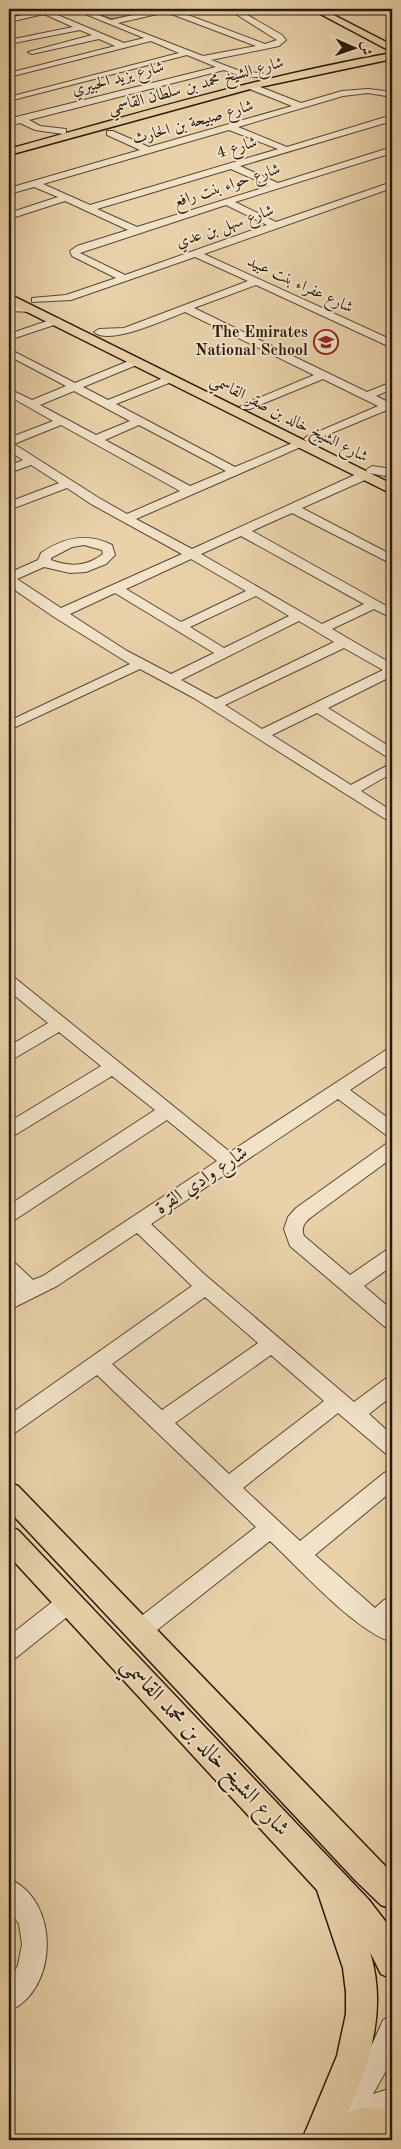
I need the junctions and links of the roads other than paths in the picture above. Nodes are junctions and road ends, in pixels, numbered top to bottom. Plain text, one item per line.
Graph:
1 (60, 9) edge
2 (77, 9) edge
3 (167, 9) edge
4 (232, 9) edge
5 (315, 9) edge
6 (334, 10) edge
7 (45, 12) junction
8 (24, 17) junction
9 (58, 18) junction
10 (9, 20) edge
11 (111, 22) junction
12 (80, 28) junction
13 (354, 29) junction
14 (100, 36) junction
15 (151, 39) junction
16 (392, 39) edge
17 (359, 43) dead end
18 (9, 44) edge
19 (123, 46) junction
20 (264, 46) junction
21 (392, 50) edge
22 (32, 52) junction
23 (350, 52) dead end
24 (187, 53) junction
25 (41, 56) junction
26 (86, 56) junction
27 (392, 56) edge
28 (202, 59) junction
29 (25, 60) dead end
30 (158, 61) junction
31 (340, 62) junction
32 (56, 63) junction
33 (392, 67) edge
34 (223, 68) junction
35 (28, 70) junction
36 (120, 70) junction
37 (9, 75) edge
38 (194, 75) junction
39 (90, 78) junction
40 (238, 78) junction
41 (63, 85) junction
42 (250, 86) junction
43 (125, 93) junction
44 (389, 93) edge
45 (20, 96) junction
46 (9, 99) edge
47 (302, 107) junction
48 (54, 111) junction
49 (9, 116) edge
50 (392, 118) edge
51 (21, 120) junction
52 (376, 122) junction
53 (9, 124) edge
54 (232, 128) junction
55 (392, 128) edge
56 (38, 133) junction
57 (110, 133) dead end
58 (9, 146) edge
59 (285, 149) junction
60 (392, 150) edge
61 (150, 151) junction
62 (9, 152) edge
63 (230, 165) junction
64 (36, 184) junction
65 (276, 186) junction
66 (392, 186) edge
67 (9, 192) edge
68 (65, 198) junction
69 (226, 202) junction
70 (90, 208) junction
71 (9, 216) edge
72 (275, 225) junction
73 (136, 230) junction
74 (195, 253) junction
75 (124, 278) junction
76 (256, 281) junction
77 (67, 298) junction
78 (9, 299) edge
79 (34, 304) junction
80 (185, 308) junction
81 (58, 316) junction
82 (9, 337) edge
83 (122, 343) junction
84 (392, 344) edge
85 (9, 352) edge
86 (135, 362) junction
87 (323, 375) junction
88 (170, 379) junction
89 (392, 384) edge
90 (75, 387) junction
91 (9, 392) edge
92 (366, 396) junction
93 (32, 404) junction
94 (107, 404) junction
95 (246, 407) junction
96 (390, 407) edge
97 (62, 421) junction
98 (139, 421) junction
99 (96, 439) junction
100 (304, 441) junction
101 (9, 442) edge
102 (9, 446) edge
103 (32, 461) junction
104 (9, 470) edge
105 (234, 472) junction
106 (368, 472) junction
107 (392, 473) edge
108 (392, 479) edge
109 (67, 484) junction
110 (392, 490) edge
111 (190, 491) junction
112 (9, 506) edge
113 (292, 508) junction
114 (127, 518) junction
115 (242, 531) junction
116 (192, 554) junction
117 (392, 560) edge
118 (44, 562) dead end
119 (9, 579) edge
120 (117, 589) junction
121 (257, 591) junction
122 (374, 604) junction
123 (59, 614) junction
124 (392, 614) edge
125 (299, 616) junction
126 (180, 627) junction
127 (322, 629) junction
128 (345, 642) junction
129 (223, 653) junction
130 (140, 664) junction
131 (392, 670) edge
132 (172, 679) junction
133 (215, 705) junction
134 (317, 707) junction
135 (9, 726) edge
136 (262, 734) junction
137 (392, 754) edge
138 (392, 767) edge
139 (351, 791) junction
140 (392, 816) edge
141 (10, 984) edge
142 (60, 1024) junction
143 (9, 1054) edge
144 (392, 1054) edge
145 (113, 1067) junction
146 (338, 1090) junction
147 (167, 1111) junction
148 (9, 1130) edge
149 (392, 1130) edge
150 (392, 1149) edge
151 (230, 1162) junction
152 (9, 1214) edge
153 (138, 1223) junction
154 (392, 1256) edge
155 (9, 1269) edge
156 (350, 1285) junction
157 (206, 1286) junction
158 (30, 1290) junction
159 (9, 1302) edge
160 (392, 1321) edge
161 (273, 1343) junction
162 (98, 1363) junction
163 (392, 1385) edge
164 (347, 1407) junction
165 (162, 1422) junction
166 (9, 1426) edge
167 (392, 1447) edge
168 (392, 1479) edge
169 (228, 1487) junction
170 (9, 1494) edge
171 (271, 1528) junction
172 (9, 1538) edge
173 (299, 1555) junction
174 (69, 1602) junction
175 (392, 1607) edge
176 (383, 1627) edge
177 (139, 1631) junction
178 (9, 1650) edge
179 (380, 1876) edge
180 (331, 1883) junction
181 (392, 1894) edge
182 (17, 1901) edge
183 (392, 1963) edge
184 (9, 1998) edge
185 (392, 2029) edge
186 (392, 2102) edge
187 (392, 2125) edge
188 (317, 2140) edge

1 - 7 street
2 - 11 street
3 - 11 street
3 - 20 street
4 - 20 street
5 - 13 main road
6 - 16 main road
7 - 8 street
7 - 9 street
8 - 9 street
8 - 10 street
9 - 12 street
11 - 15 street
12 - 14 street
12 - 18 street
13 - 17 main road
13 - 21 main road
14 - 19 street
14 - 22 street
15 - 19 street
15 - 24 street
18 - 22 street
19 - 26 street
20 - 28 street
21 - 31 main road, شارع الشيخ محمد بن سلطان القاسمي
22 - 25 street
23 - 31 main road
24 - 28 street
24 - 30 street
25 - 29 street
25 - 32 street
26 - 32 street
26 - 36 street
27 - 31 main road, شارع الشيخ محمد بن سلطان القاسمي
28 - 34 street
30 - 36 street
30 - 38 street
31 - 33 main road
31 - 40 main road, شارع الشيخ محمد بن سلطان القاسمي
31 - 42 main road, شارع الشيخ محمد بن سلطان القاسمي
32 - 35 street
34 - 38 street, شارع يزيد الحبيري
34 - 40 street
35 - 37 street
35 - 41 street
36 - 39 street
38 - 43 street, شارع يزيد الحبيري
39 - 41 street
39 - 43 street
40 - 56 main road, شارع الشيخ محمد بن سلطان القاسمي
41 - 45 street
42 - 47 street
42 - 62 main road, شارع الشيخ محمد بن سلطان القاسمي
43 - 48 street, شارع يزيد الحبيري
44 - 47 street, شارع صبيحة بن الحارث
45 - 46 street
45 - 48 street
47 - 54 street, شارع صبيحة بن الحارث
48 - 51 street, شارع يزيد الحبيري
49 - 51 street
50 - 52 street, شارع 4
51 - 53 street, شارع يزيد الحبيري
51 - 56 street
52 - 55 street
52 - 59 street, شارع 4
54 - 59 street
54 - 61 street, شارع صبيحة بن الحارث
56 - 58 main road, شارع الشيخ محمد بن سلطان القاسمي
57 - 61 street
59 - 63 street, شارع 4
60 - 65 street, شارع حواء بنت رافع
61 - 64 street, شارع صبيحة بن الحارث
63 - 65 street
63 - 70 street, شارع 4
64 - 67 street, شارع صبيحة بن الحارث
64 - 68 street
65 - 69 street, شارع حواء بنت رافع
66 - 72 street, شارع سهل بن عدي
68 - 70 street
68 - 71 street
69 - 72 street
69 - 73 street, شارع حواء بنت رافع
70 - 73 street
72 - 74 street, شارع سهل بن عدي
73 - 75 street, شارع حواء بنت رافع
74 - 75 street, شارع سهل بن عدي
74 - 76 street, شارع عفراء بنت عبيد
75 - 77 street, شارع سهل بن عدي
76 - 80 street
76 - 84 street, شارع عفراء بنت عبيد
77 - 79 street, شارع سهل بن عدي
77 - 81 street
78 - 79 main road, شارع الشيخ خالد بن صقر القاسمي
79 - 81 main road, شارع الشيخ خالد بن صقر القاسمي
80 - 83 street
80 - 87 street
81 - 82 street
81 - 83 main road, شارع الشيخ خالد بن صقر القاسمي
81 - 83 main road, شارع الشيخ خالد بن صقر القاسمي
83 - 86 main road, شارع الشيخ خالد بن صقر القاسمي
83 - 95 main road, شارع الشيخ خالد بن صقر القاسمي
85 - 90 street
86 - 88 main road, شارع الشيخ خالد بن صقر القاسمي
86 - 90 street
87 - 92 street
87 - 95 street
88 - 94 street
88 - 100 main road, شارع الشيخ خالد بن صقر القاسمي
89 - 92 street
90 - 93 street
90 - 94 street
91 - 93 street
92 - 96 street
93 - 97 street
94 - 98 street
95 - 100 main road, شارع الشيخ خالد بن صقر القاسمي
96 - 100 street
97 - 99 street
97 - 101 street
98 - 99 street
98 - 105 street
99 - 111 street
100 - 105 street
100 - 106 main road, شارع الشيخ خالد بن صقر القاسمي
102 - 103 street
103 - 104 street
103 - 109 street
105 - 111 street
106 - 107 street
106 - 108 main road, شارع الشيخ خالد بن صقر القاسمي
106 - 110 main road, شارع الشيخ خالد بن صقر القاسمي
106 - 113 street
109 - 112 street
109 - 114 street
111 - 114 street
113 - 115 street
113 - 117 street
114 - 116 street
115 - 116 street
115 - 122 street
116 - 120 street
116 - 121 street
118 - 119 street
119 - 123 street
120 - 123 street
120 - 126 street
121 - 125 street
121 - 126 street
122 - 124 street
122 - 127 street
123 - 130 street
125 - 127 street
125 - 129 street
126 - 129 street
127 - 128 street
128 - 131 street
128 - 133 street
129 - 132 street
130 - 132 street
130 - 135 street
131 - 134 street
132 - 133 street
133 - 136 street
134 - 136 street
134 - 137 street
136 - 139 street
138 - 139 street
139 - 140 street
141 - 142 street
142 - 143 street
142 - 145 street
144 - 146 street, شارع وادي القرة
145 - 147 street
145 - 148 street
146 - 149 street
146 - 151 street, شارع وادي القرة
147 - 151 street
147 - 152 street
150 - 156 street
151 - 153 street, شارع وادي القرة
153 - 157 street
153 - 158 street, شارع وادي القرة
154 - 156 street
155 - 158 street
156 - 160 street
157 - 161 street
157 - 162 street
158 - 159 street, شارع وادي القرة
161 - 164 street
161 - 165 street
162 - 165 street
162 - 166 street
163 - 164 street
164 - 167 street
164 - 169 street
165 - 169 street
168 - 173 street
169 - 171 street
170 - 177 main road, شارع الشيخ خالد بن محمد القاسمي
171 - 173 street
171 - 177 street
172 - 174 main road, شارع الشيخ خالد بن محمد القاسمي
173 - 176 street
174 - 178 street
174 - 180 main road, شارع الشيخ خالد بن محمد القاسمي
175 - 176 street
177 - 179 main road, شارع الشيخ خالد بن محمد القاسمي
179 - 181 main road, شارع الشيخ خالد بن محمد القاسمي
180 - 183 main road, شارع الشيخ خالد بن محمد القاسمي
180 - 188 main road
182 - 184 street
185 - 188 street
186 - 188 street
187 - 188 main road

